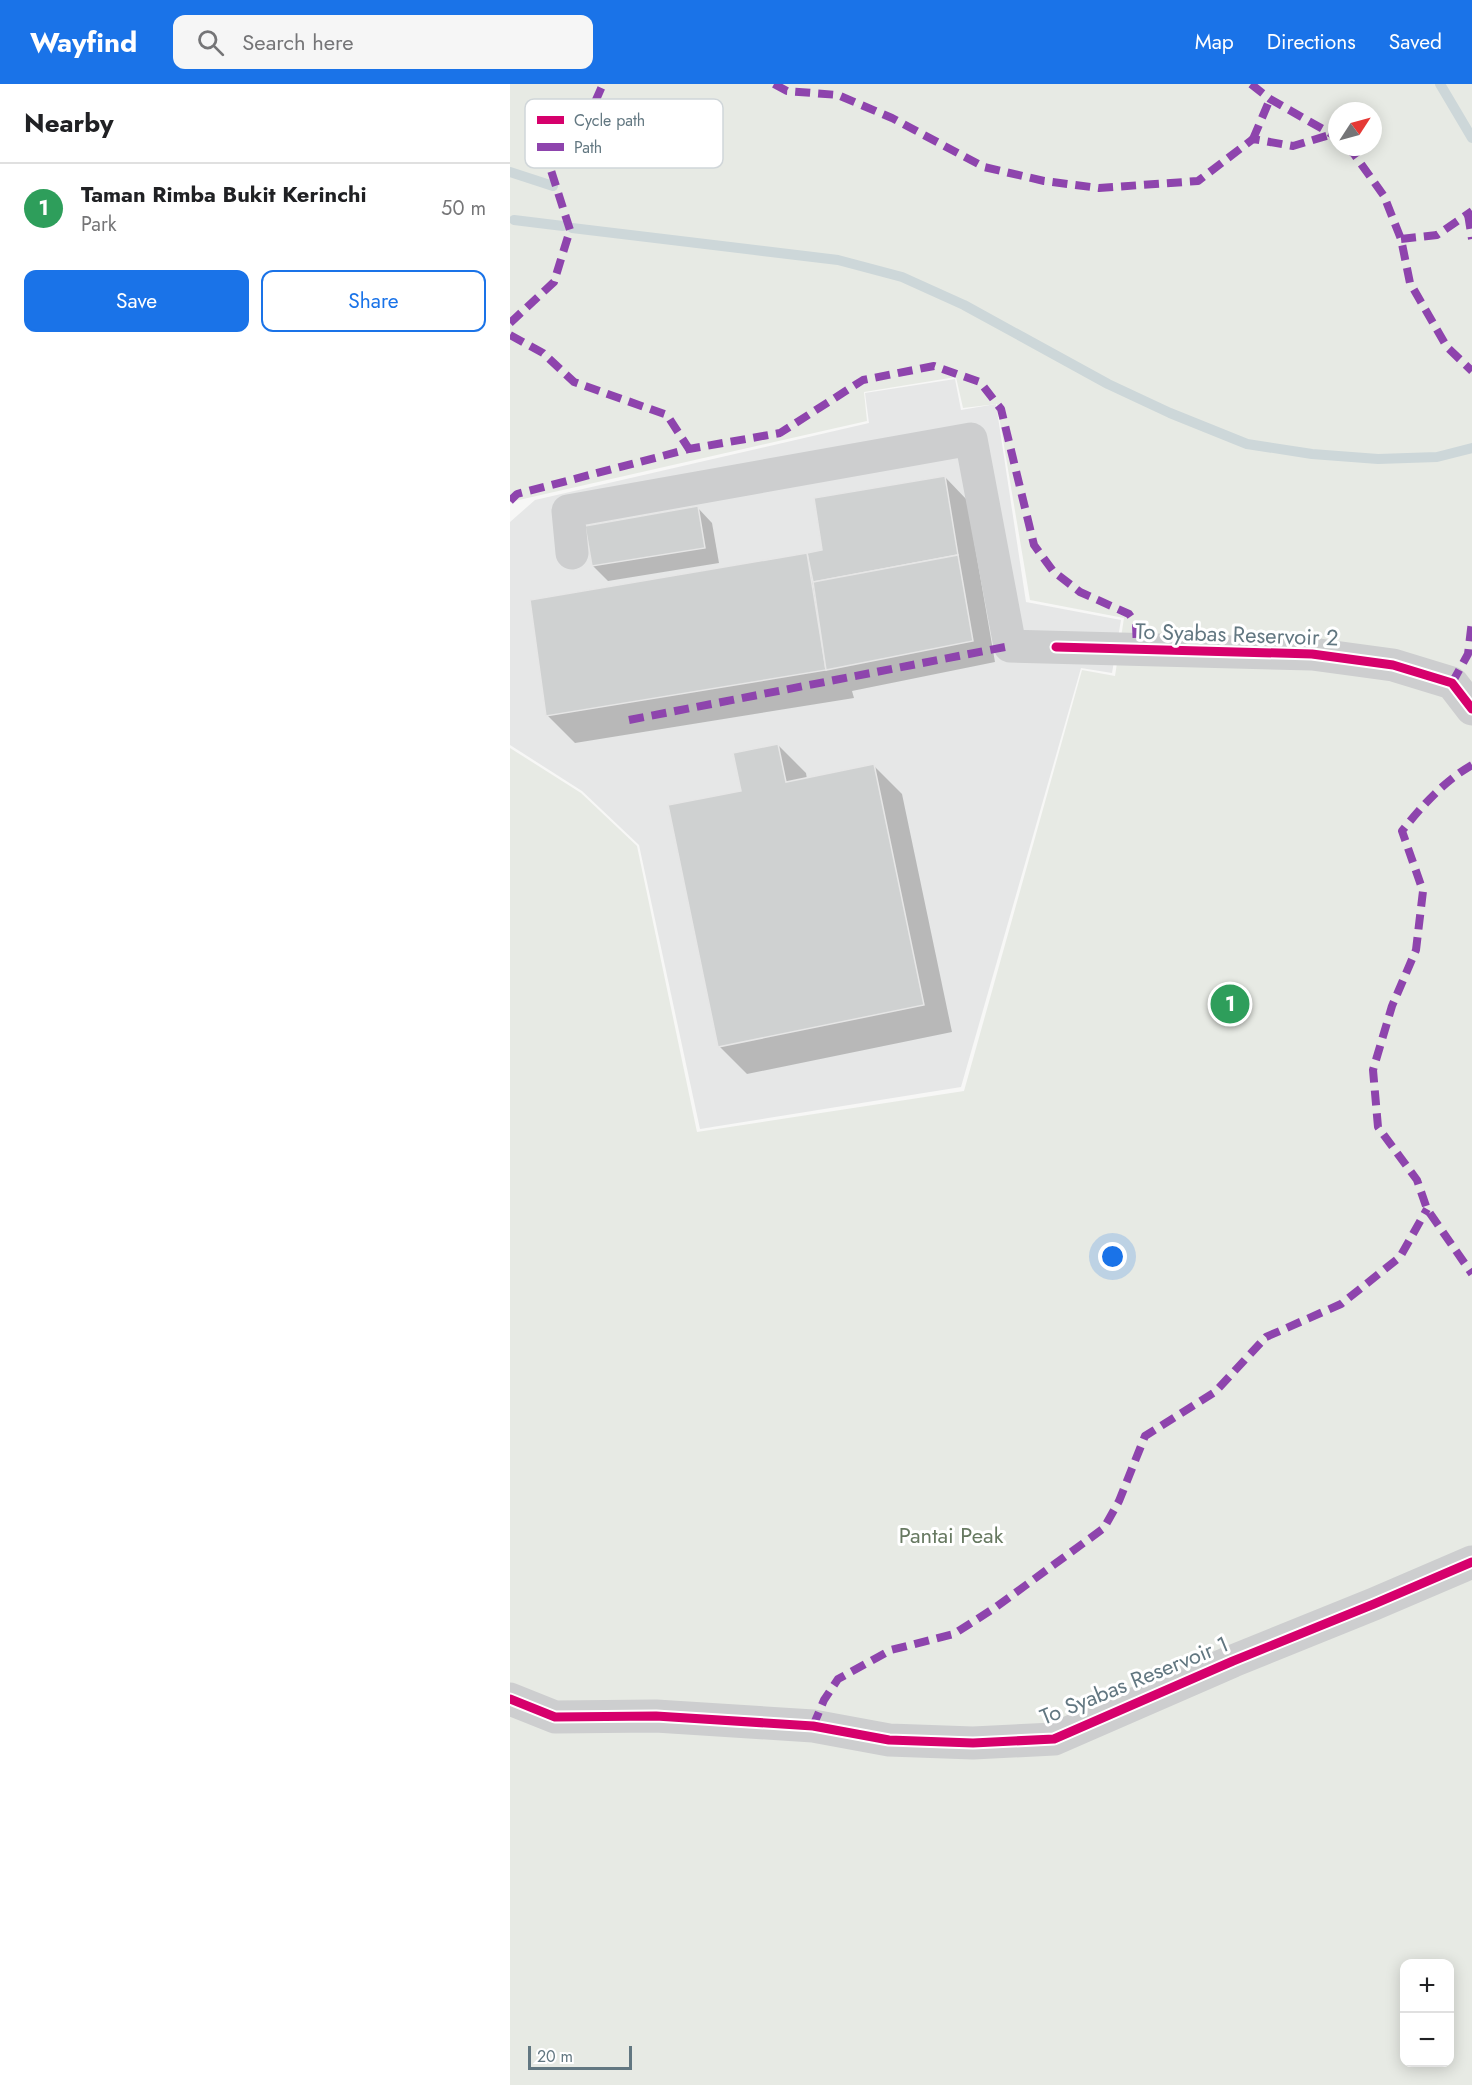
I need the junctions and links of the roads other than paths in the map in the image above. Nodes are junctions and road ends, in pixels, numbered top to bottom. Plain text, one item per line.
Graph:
1 (572, 553) dead end
2 (1472, 709) edge
3 (1472, 1562) edge
4 (510, 1699) edge

1 - 2 street, To Syabas Reservoir 2
3 - 4 street, To Syabas Reservoir 1

